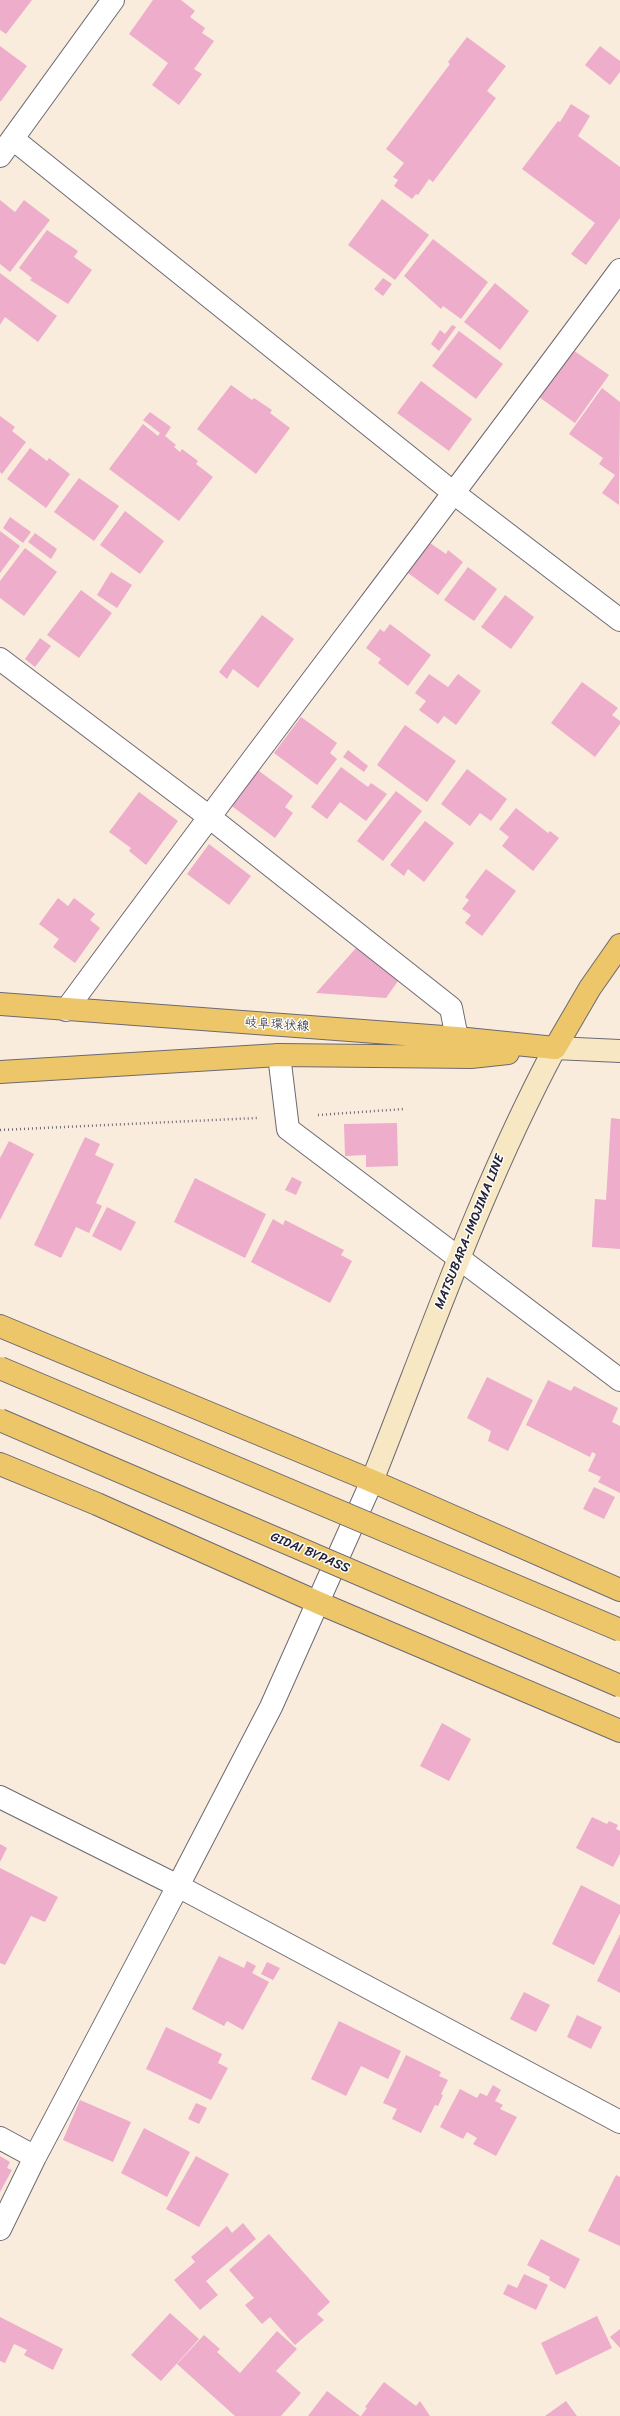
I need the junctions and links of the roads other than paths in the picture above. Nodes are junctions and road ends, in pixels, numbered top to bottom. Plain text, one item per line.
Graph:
1 (113, 0) edge
2 (13, 138) junction
3 (0, 156) edge
4 (620, 270) edge
5 (454, 494) junction
6 (620, 620) edge
7 (0, 659) edge
8 (208, 816) junction
9 (620, 944) edge
10 (0, 1004) edge
11 (66, 1010) junction
12 (457, 1038) junction
13 (554, 1048) junction
14 (620, 1051) edge
15 (279, 1055) junction
16 (0, 1072) edge
17 (459, 1257) junction
18 (0, 1326) edge
19 (0, 1368) edge
20 (620, 1380) edge
21 (0, 1420) edge
22 (0, 1464) edge
23 (372, 1481) junction
24 (617, 1588) edge
25 (319, 1603) junction
26 (620, 1630) edge
27 (620, 1686) edge
28 (620, 1730) edge
29 (0, 1797) edge
30 (178, 1886) junction
31 (620, 2122) edge
32 (0, 2138) edge
33 (35, 2157) junction
34 (0, 2229) edge

1 - 2 street
2 - 3 street
2 - 5 street
4 - 5 street
5 - 6 street
5 - 8 street
7 - 8 street
8 - 11 street
8 - 12 street
9 - 13 main road
10 - 11 main road, 岐阜環状線
11 - 12 main road, 岐阜環状線
12 - 13 main road, 岐阜環状線
13 - 14 main road
13 - 15 main road
13 - 17 main road, MATSUBARA-IMOJIMA LINE
15 - 16 main road
15 - 17 street
17 - 20 street
17 - 23 main road, MATSUBARA-IMOJIMA LINE
18 - 23 main road
19 - 26 main road, bridge
21 - 27 main road, GIDAI BYPASS, bridge
22 - 25 main road
23 - 24 main road
23 - 25 street
25 - 28 main road
25 - 30 street
29 - 30 street
30 - 31 street
30 - 33 street
32 - 33 street
33 - 34 street

